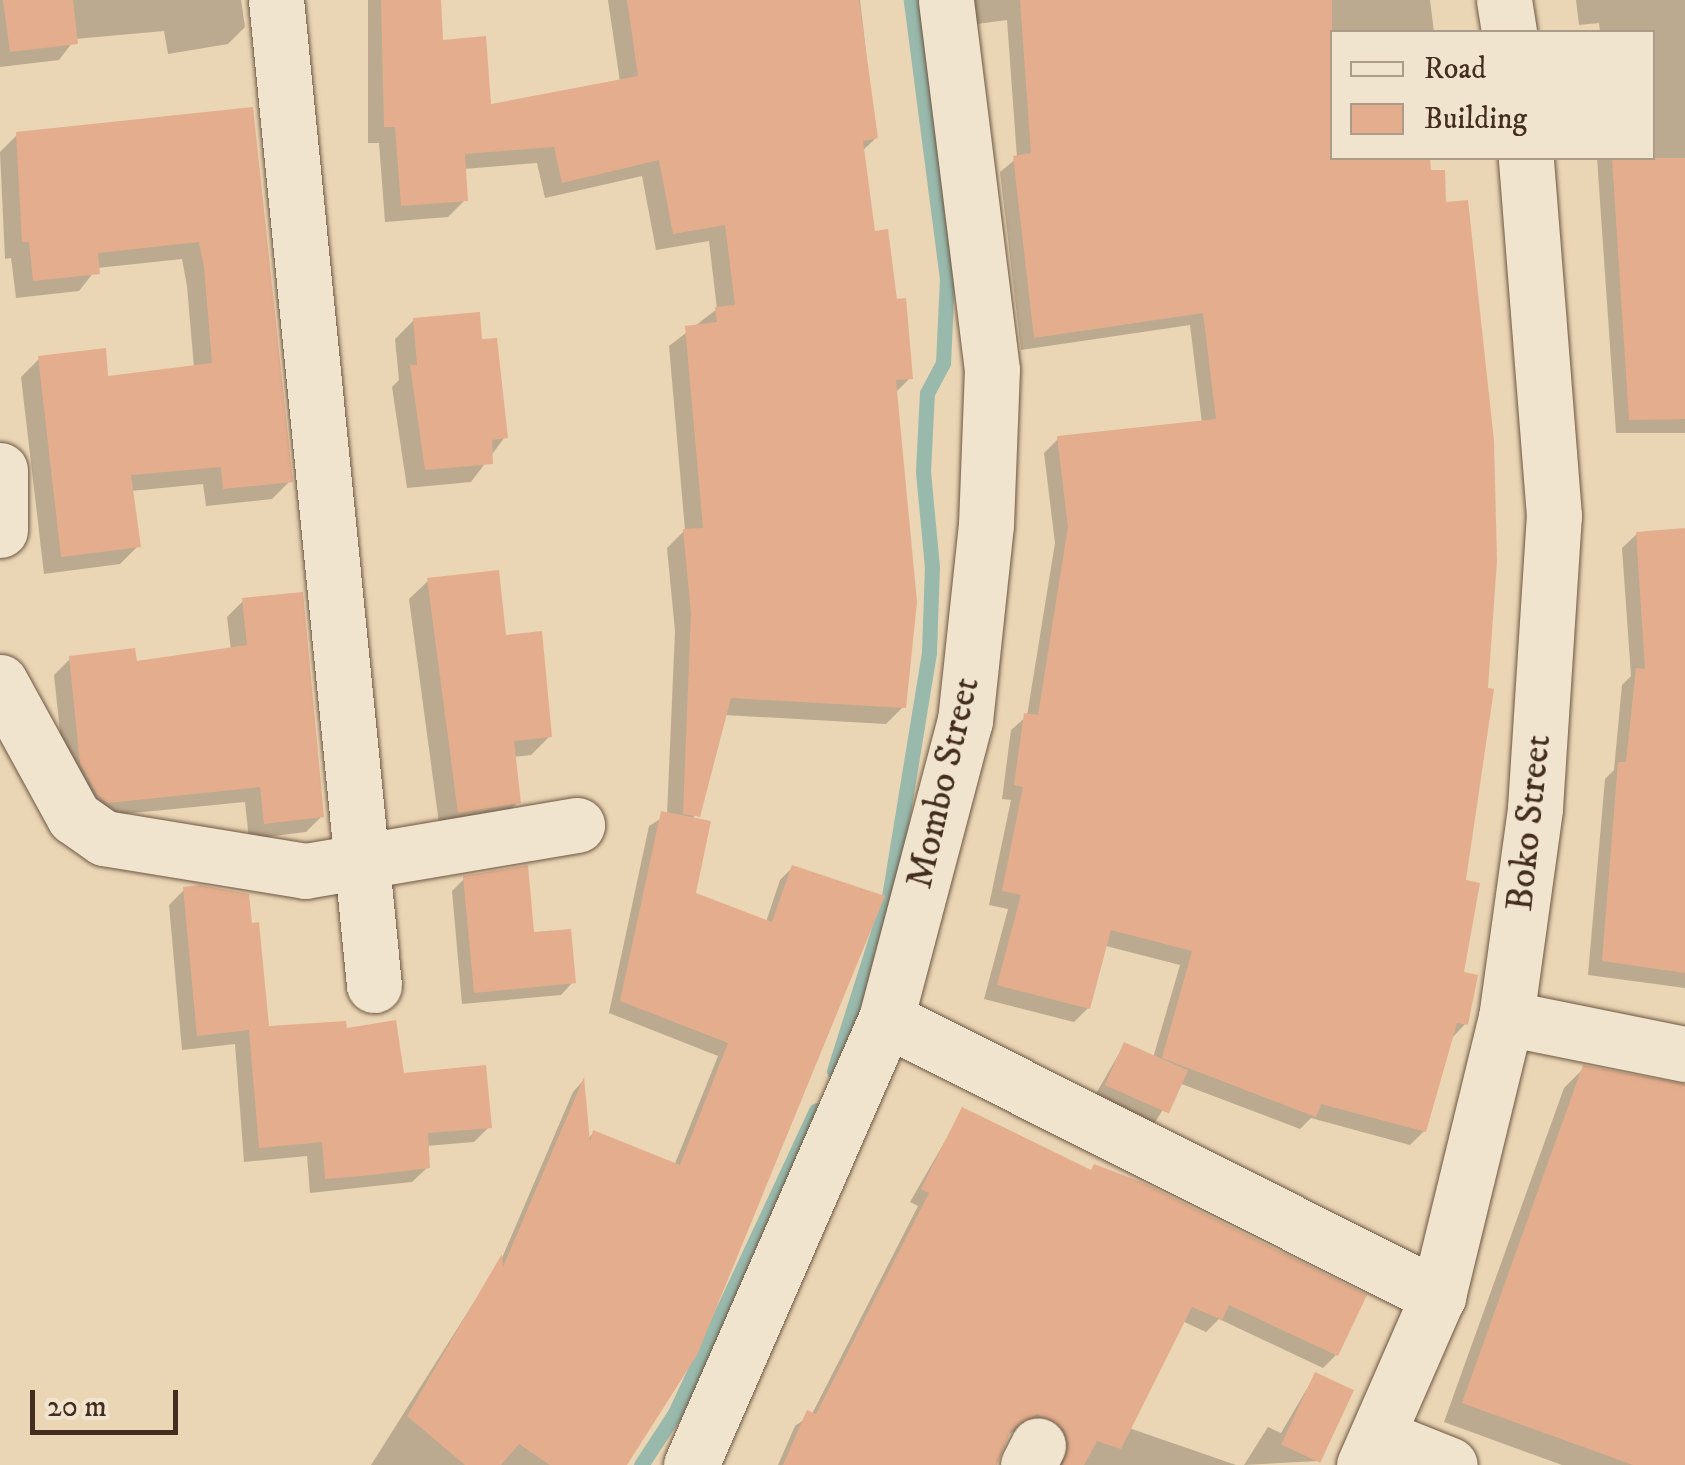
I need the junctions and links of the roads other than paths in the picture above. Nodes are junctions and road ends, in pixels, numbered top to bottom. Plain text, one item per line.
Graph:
1 (276, 0) edge
2 (946, 0) edge
3 (1504, 0) edge
4 (1510, 30) edge
5 (1526, 160) edge
6 (0, 470) edge
7 (0, 530) edge
8 (0, 682) edge
9 (577, 825) dead end
10 (366, 865) junction
11 (374, 985) dead end
12 (1506, 1018) junction
13 (886, 1019) junction
14 (1685, 1054) edge
15 (1438, 1296) junction
16 (1372, 1451) edge
17 (690, 1465) edge
18 (1450, 1465) edge

1 - 10 street
2 - 13 street, Mombo Street
3 - 4 street
5 - 12 street, Boko Street
6 - 7 street
8 - 10 street
9 - 10 street
10 - 11 street
12 - 14 street
12 - 15 street, Boko Street
13 - 15 street
13 - 17 street, Mombo Street
15 - 16 street, Boko Street
16 - 18 street

